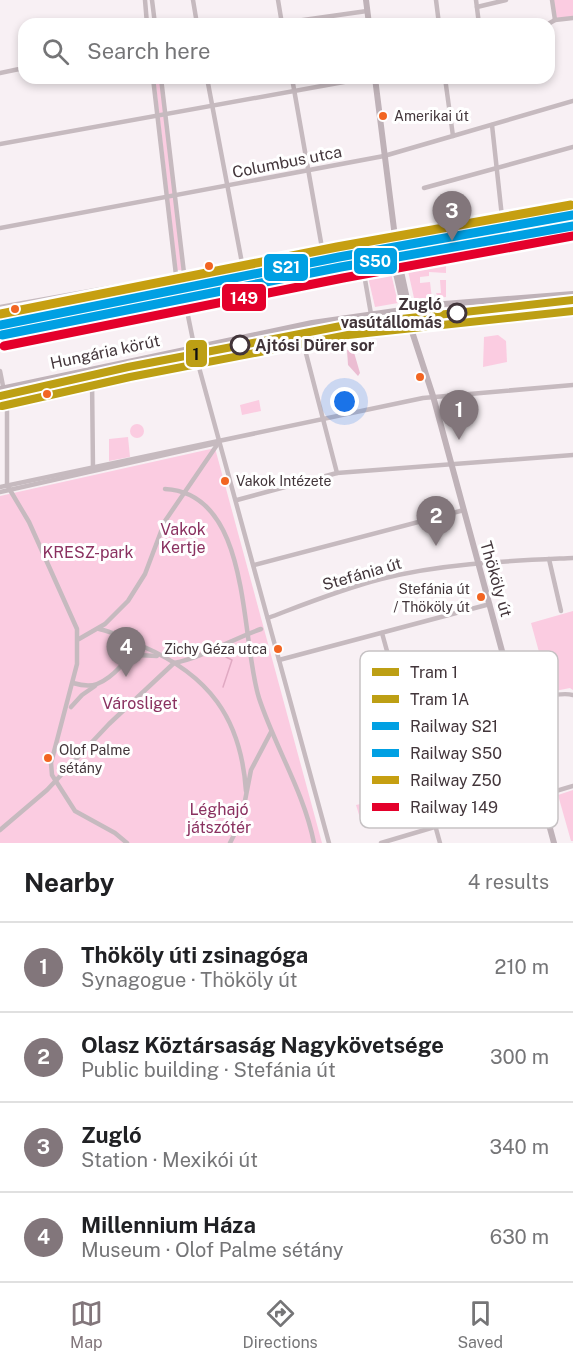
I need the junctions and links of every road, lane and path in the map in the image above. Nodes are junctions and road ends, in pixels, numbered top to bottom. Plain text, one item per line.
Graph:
1 (144, 0) edge
2 (152, 0) edge
3 (193, 0) edge
4 (278, 0) edge
5 (366, 0) edge
6 (436, 0) edge
7 (476, 0) edge
8 (506, 0) edge
9 (552, 0) edge
10 (477, 8) junction
11 (367, 11) junction
12 (146, 18) edge
13 (154, 18) edge
14 (196, 18) edge
15 (281, 18) edge
16 (317, 18) edge
17 (368, 18) edge
18 (438, 18) edge
19 (478, 18) edge
20 (555, 18) edge
21 (573, 18) edge
22 (555, 20) edge
23 (18, 69) edge
24 (0, 73) edge
25 (154, 84) edge
26 (162, 84) edge
27 (208, 84) edge
28 (293, 84) edge
29 (333, 84) edge
30 (376, 84) edge
31 (446, 84) edge
32 (294, 91) junction
33 (573, 101) edge
34 (213, 106) junction
35 (165, 114) junction
36 (158, 116) junction
37 (492, 125) junction
38 (453, 136) junction
39 (0, 144) edge
40 (573, 147) edge
41 (384, 156) junction
42 (497, 167) junction
43 (308, 170) junction
44 (227, 185) junction
45 (424, 188) dead end
46 (175, 195) junction
47 (167, 197) junction
48 (573, 204) edge
49 (502, 217) junction
50 (0, 228) edge
51 (394, 237) junction
52 (573, 238) edge
53 (322, 248) junction
54 (242, 263) junction
55 (398, 267) junction
56 (184, 273) junction
57 (176, 274) junction
58 (364, 274) junction
59 (573, 294) edge
60 (573, 304) edge
61 (186, 306) junction
62 (0, 307) edge
63 (407, 311) junction
64 (371, 314) junction
65 (411, 322) junction
66 (378, 327) junction
67 (302, 338) junction
68 (0, 340) edge
69 (194, 347) junction
70 (197, 360) junction
71 (0, 371) edge
72 (92, 379) junction
73 (573, 385) edge
74 (2, 388) edge
75 (433, 396) junction
76 (3, 401) edge
77 (323, 419) junction
78 (219, 442) junction
79 (0, 446) edge
80 (7, 446) junction
81 (573, 455) edge
82 (451, 464) junction
83 (93, 470) junction
84 (337, 473) junction
85 (0, 487) edge
86 (8, 488) junction
87 (165, 489) dead end
88 (0, 492) edge
89 (186, 492) junction
90 (237, 500) junction
91 (464, 510) junction
92 (573, 558) edge
93 (549, 559) junction
94 (478, 563) junction
95 (254, 565) junction
96 (490, 604) junction
97 (561, 611) dead end
98 (268, 618) junction
99 (107, 622) junction
100 (97, 629) junction
101 (261, 629) dead end
102 (108, 632) junction
103 (382, 633) junction
104 (247, 634) junction
105 (79, 639) junction
106 (131, 641) junction
107 (387, 651) edge
108 (502, 651) edge
109 (163, 657) junction
110 (127, 658) junction
111 (191, 659) junction
112 (279, 660) junction
113 (174, 663) junction
114 (190, 674) junction
115 (102, 681) junction
116 (73, 683) junction
117 (71, 707) dead end
118 (271, 732) junction
119 (55, 781) junction
120 (573, 786) edge
121 (558, 790) edge
122 (246, 791) junction
123 (429, 828) edge
124 (436, 828) edge
125 (550, 828) edge
126 (0, 830) edge
127 (127, 843) edge
128 (230, 843) edge
129 (314, 843) edge
130 (329, 843) edge
131 (381, 843) edge
132 (440, 843) edge
133 (554, 843) edge

1 - 12 street
2 - 13 street
3 - 14 street
4 - 15 street
5 - 11 main road
6 - 18 street
7 - 10 street
8 - 10 street
9 - 20 street
10 - 19 street
11 - 16 street
11 - 17 main road
21 - 22 street
23 - 24 street
25 - 36 street
26 - 35 street
27 - 34 street
28 - 32 street
29 - 32 street
30 - 41 main road, Thököly út
31 - 38 street
32 - 34 street
32 - 43 street
33 - 37 street, Columbus utca
34 - 35 street
34 - 44 street
35 - 36 street
35 - 46 street
36 - 39 street
36 - 47 street
37 - 38 street, Columbus utca
37 - 42 street
38 - 41 street, Columbus utca
40 - 42 street
41 - 43 street, Columbus utca
41 - 51 main road, Thököly út
42 - 45 street
42 - 49 street
43 - 44 street, Columbus utca
43 - 53 street
44 - 46 street, Columbus utca
44 - 54 street
46 - 47 street, Columbus utca
46 - 56 street
47 - 50 street, Columbus utca
47 - 57 street
48 - 49 street
49 - 51 street
51 - 53 street
51 - 55 main road, Thököly út
52 - 55 street
53 - 54 street
54 - 56 street
55 - 58 street
55 - 63 main road, Thököly út
56 - 57 street
57 - 62 street
58 - 61 street
58 - 64 street
59 - 63 main road, Hungária körút
60 - 65 main road, Hungária körút
61 - 68 street
61 - 69 street
63 - 64 main road, Hungária körút
63 - 65 main road, Thököly út
63 - 66 main road
64 - 69 main road, Hungária körút
65 - 66 main road, Hungária körút
65 - 75 main road, Thököly út
66 - 67 main road, Hungária körút
67 - 70 main road, Hungária körút
67 - 77 street
69 - 70 street
69 - 74 main road, Hungária körút
70 - 72 main road, Hungária körút
70 - 78 street
71 - 74 street
72 - 76 main road, Hungária körút
72 - 83 street
73 - 75 street
74 - 76 street
75 - 77 street
75 - 82 main road, Thököly út
76 - 80 street
77 - 78 street
77 - 84 street
78 - 83 street
78 - 89 street
78 - 90 street
79 - 80 street
80 - 86 street
81 - 82 street
82 - 84 street
82 - 91 main road, Thököly út
83 - 86 street
84 - 90 street
85 - 86 street
86 - 88 street
86 - 105 street
87 - 89 street
89 - 99 street
89 - 104 street
90 - 95 street
91 - 94 main road, Thököly út
91 - 95 street
92 - 93 street, Stefánia út
93 - 94 street, Stefánia út
93 - 97 street
94 - 96 main road, Thököly út
94 - 98 street, Stefánia út
95 - 98 street
96 - 103 street
96 - 108 main road, Thököly út
98 - 112 street
99 - 100 street
99 - 102 street
100 - 102 street
100 - 105 street
101 - 104 street
102 - 106 street
103 - 107 street
103 - 112 street
104 - 111 street
104 - 118 street
105 - 116 street
106 - 109 street
106 - 110 street
109 - 110 street
109 - 113 street
110 - 115 street
111 - 113 street
111 - 114 street
112 - 130 street
113 - 114 street
113 - 119 street
114 - 122 street
115 - 116 street
115 - 117 street
116 - 119 street
118 - 122 street
118 - 129 street
119 - 126 street
119 - 127 street
120 - 121 street
122 - 128 street
123 - 131 street
124 - 132 street
125 - 133 main road, Thököly út

